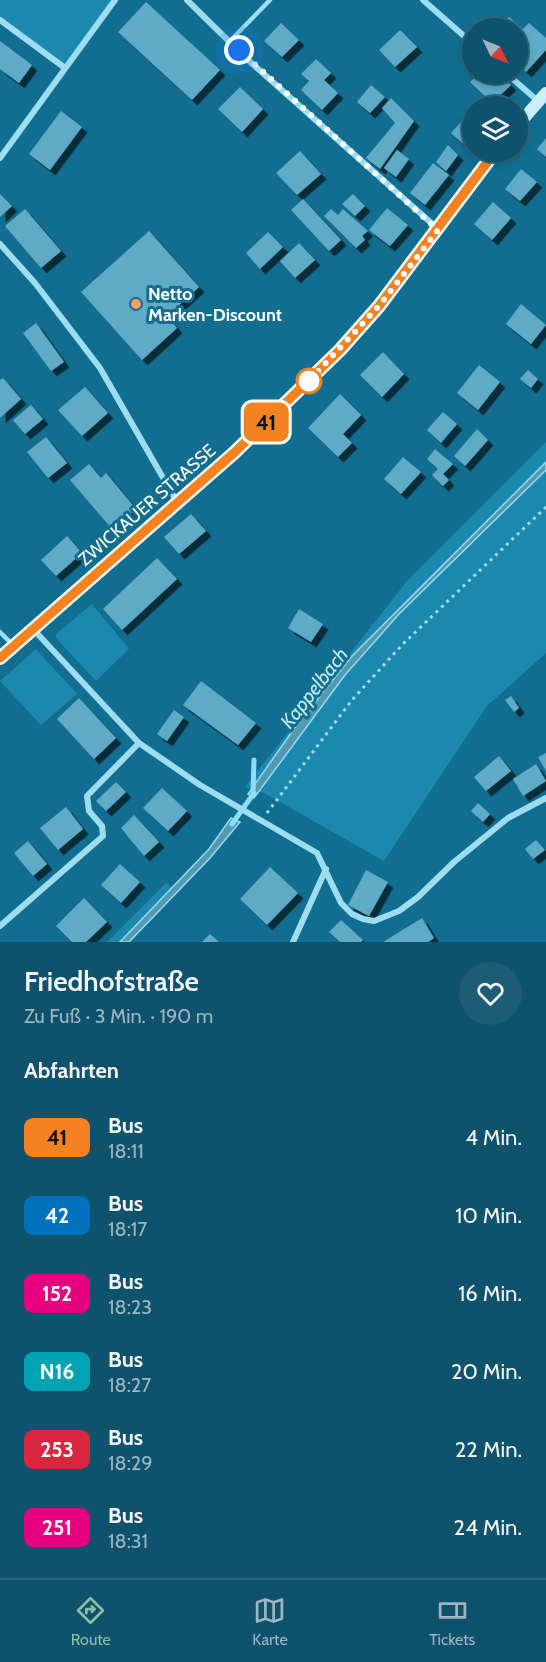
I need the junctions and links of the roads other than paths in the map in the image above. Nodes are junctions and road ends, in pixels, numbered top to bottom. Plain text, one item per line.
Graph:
1 (114, 0) edge
2 (187, 0) edge
3 (270, 0) edge
4 (423, 0) edge
5 (0, 20) edge
6 (462, 34) edge
7 (230, 41) junction
8 (64, 68) junction
9 (522, 84) edge
10 (542, 97) edge
11 (528, 113) edge
12 (0, 158) edge
13 (487, 162) edge
14 (438, 230) junction
15 (0, 244) edge
16 (178, 502) junction
17 (34, 630) junction
18 (0, 632) edge
19 (14, 646) junction
20 (0, 658) edge
21 (139, 744) junction
22 (546, 798) edge
23 (326, 869) junction
24 (0, 926) edge
25 (293, 942) edge

1 - 8 street
2 - 7 street
3 - 7 lane
4 - 6 street
5 - 8 street
7 - 14 street
8 - 12 street
9 - 10 street
10 - 11 main road
13 - 14 main road, ZWICKAUER STRASSE
14 - 16 main road, ZWICKAUER STRASSE
15 - 16 street
16 - 17 main road, ZWICKAUER STRASSE
17 - 19 main road, ZWICKAUER STRASSE
17 - 21 street
18 - 19 lane
19 - 20 main road, ZWICKAUER STRASSE
21 - 23 street
21 - 24 street
22 - 23 street
23 - 25 street

